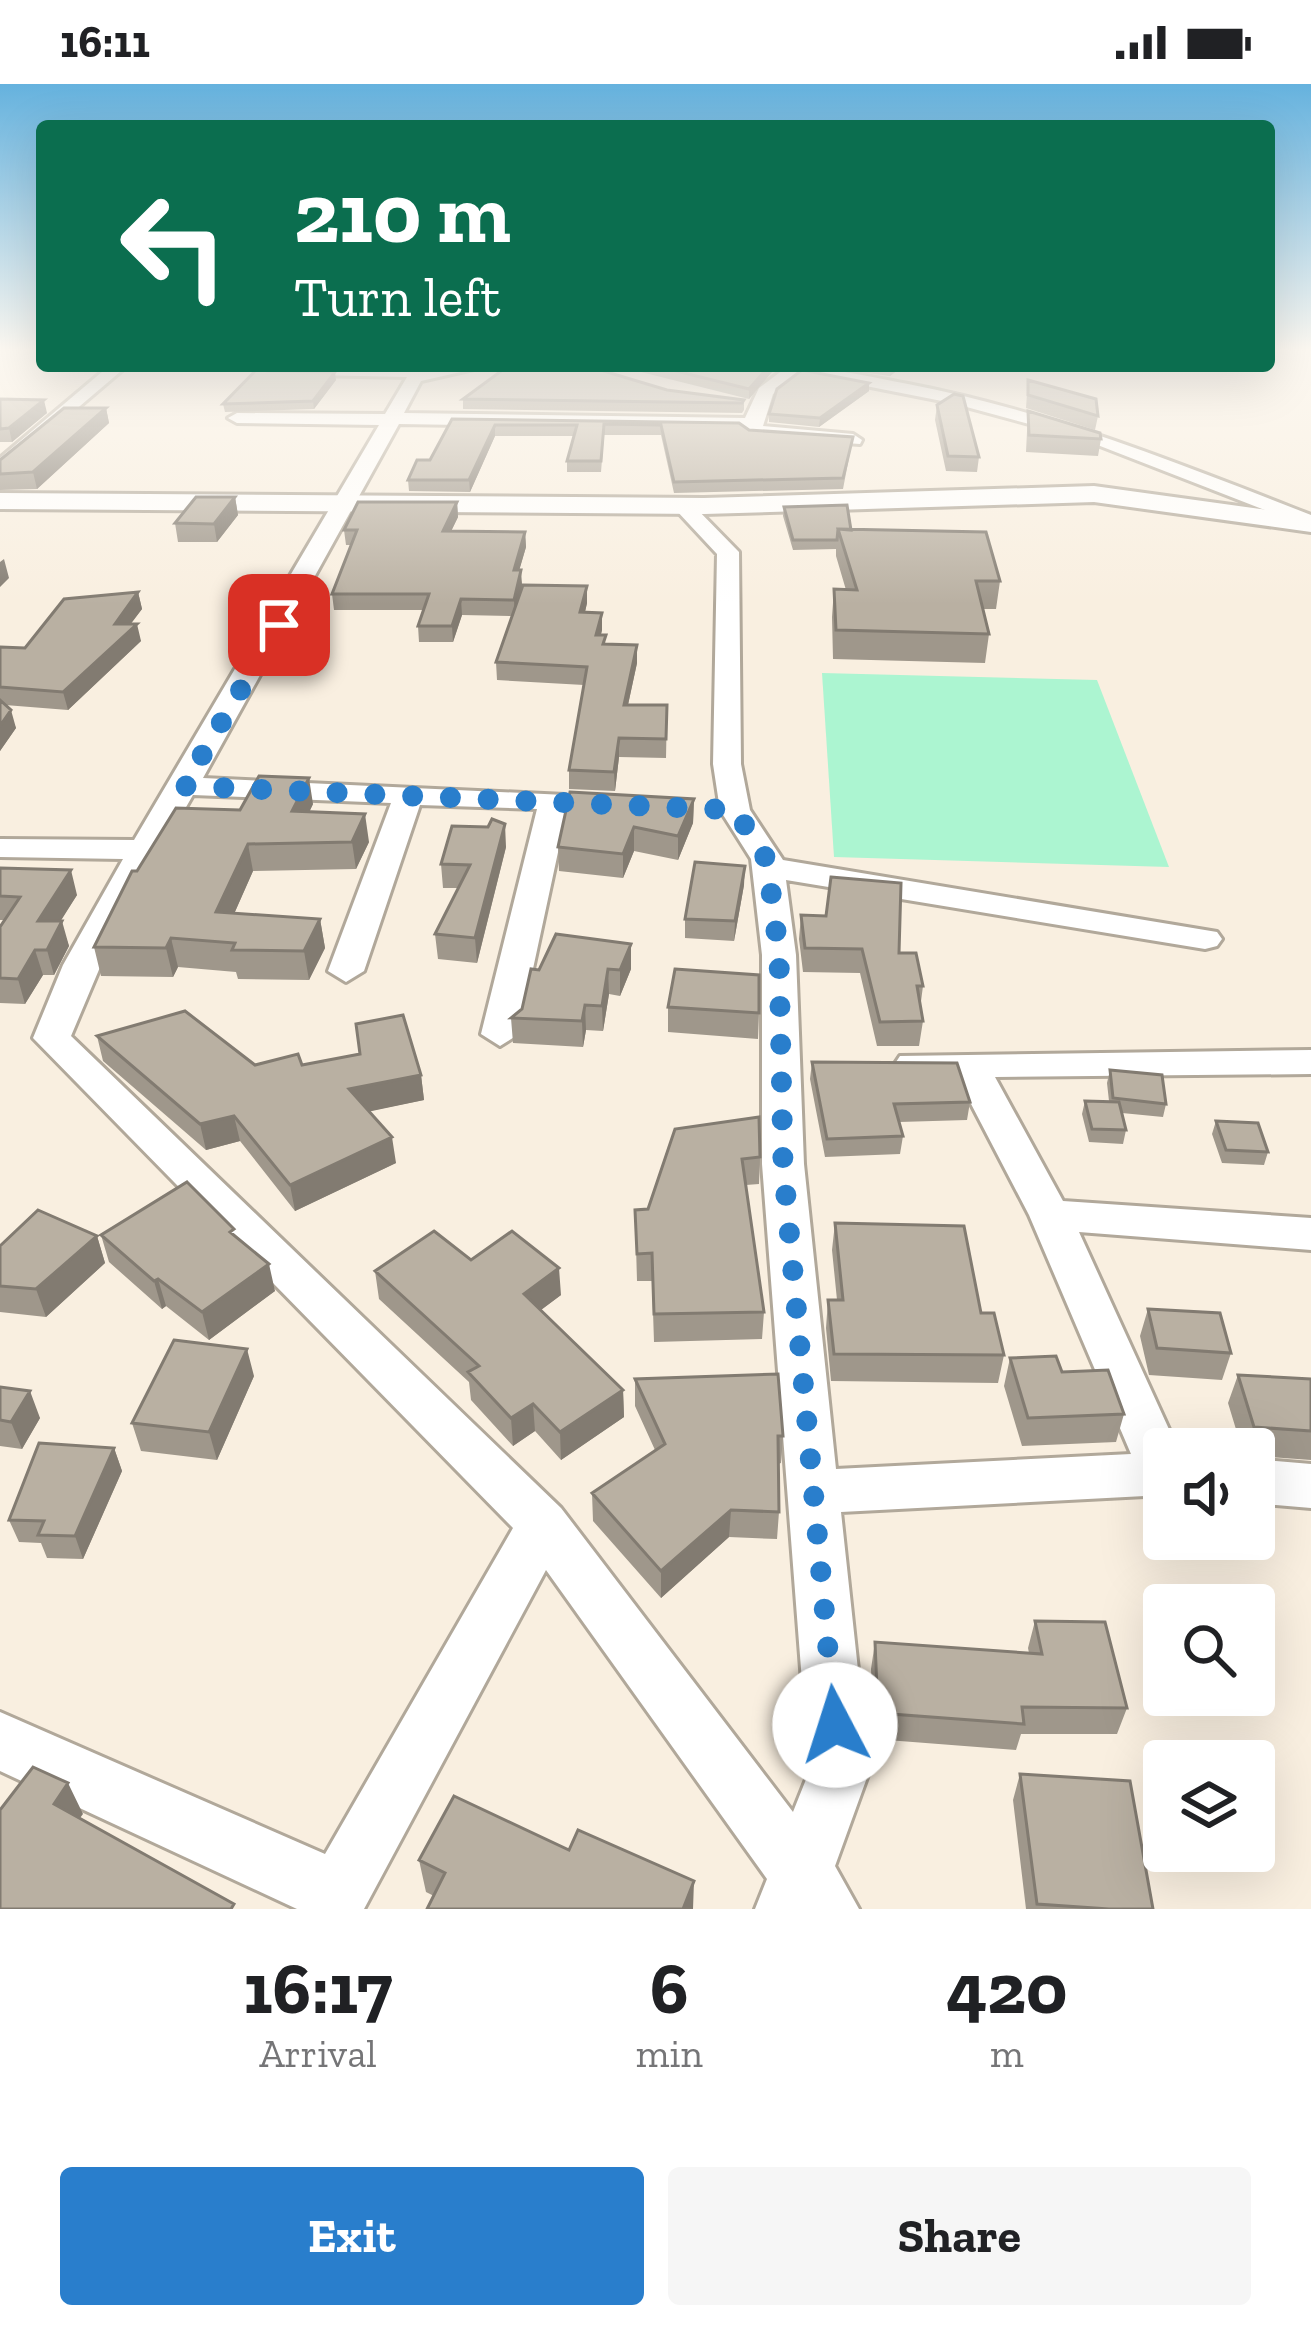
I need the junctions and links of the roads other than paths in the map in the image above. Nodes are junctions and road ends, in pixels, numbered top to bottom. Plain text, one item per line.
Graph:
1 (39, 434) edge
2 (384, 434) edge
3 (809, 434) edge
4 (1087, 434) edge
5 (853, 440) edge
6 (0, 468) edge
7 (0, 501) edge
8 (344, 506) junction
9 (682, 506) junction
10 (1311, 523) edge
11 (184, 786) junction
12 (409, 794) junction
13 (0, 848) edge
14 (146, 850) junction
15 (768, 867) junction
16 (1204, 939) dead end
17 (346, 971) dead end
18 (500, 1034) dead end
19 (1311, 1062) edge
20 (782, 1063) junction
21 (829, 1064) edge
22 (876, 1064) edge
23 (970, 1066) junction
24 (1049, 1215) junction
25 (1311, 1234) edge
26 (1144, 1428) edge
27 (1143, 1475) edge
28 (1275, 1483) edge
29 (1311, 1486) edge
30 (813, 1492) junction
31 (543, 1524) junction
32 (0, 1742) edge
33 (793, 1889) edge
34 (334, 1900) edge
35 (827, 1909) edge

1 - 6 street
2 - 8 street
3 - 5 street
4 - 10 street
7 - 8 street
8 - 9 street
8 - 11 street
9 - 10 street
9 - 15 street
11 - 12 street
11 - 14 street
12 - 17 street
12 - 18 street
13 - 14 street
14 - 31 street
15 - 16 street
15 - 20 street
19 - 23 street
20 - 21 street
20 - 30 street
22 - 23 street
23 - 24 street
24 - 25 street
24 - 26 street
27 - 30 street
28 - 29 street
30 - 33 street
31 - 33 street
31 - 34 street
32 - 34 street
33 - 35 street

